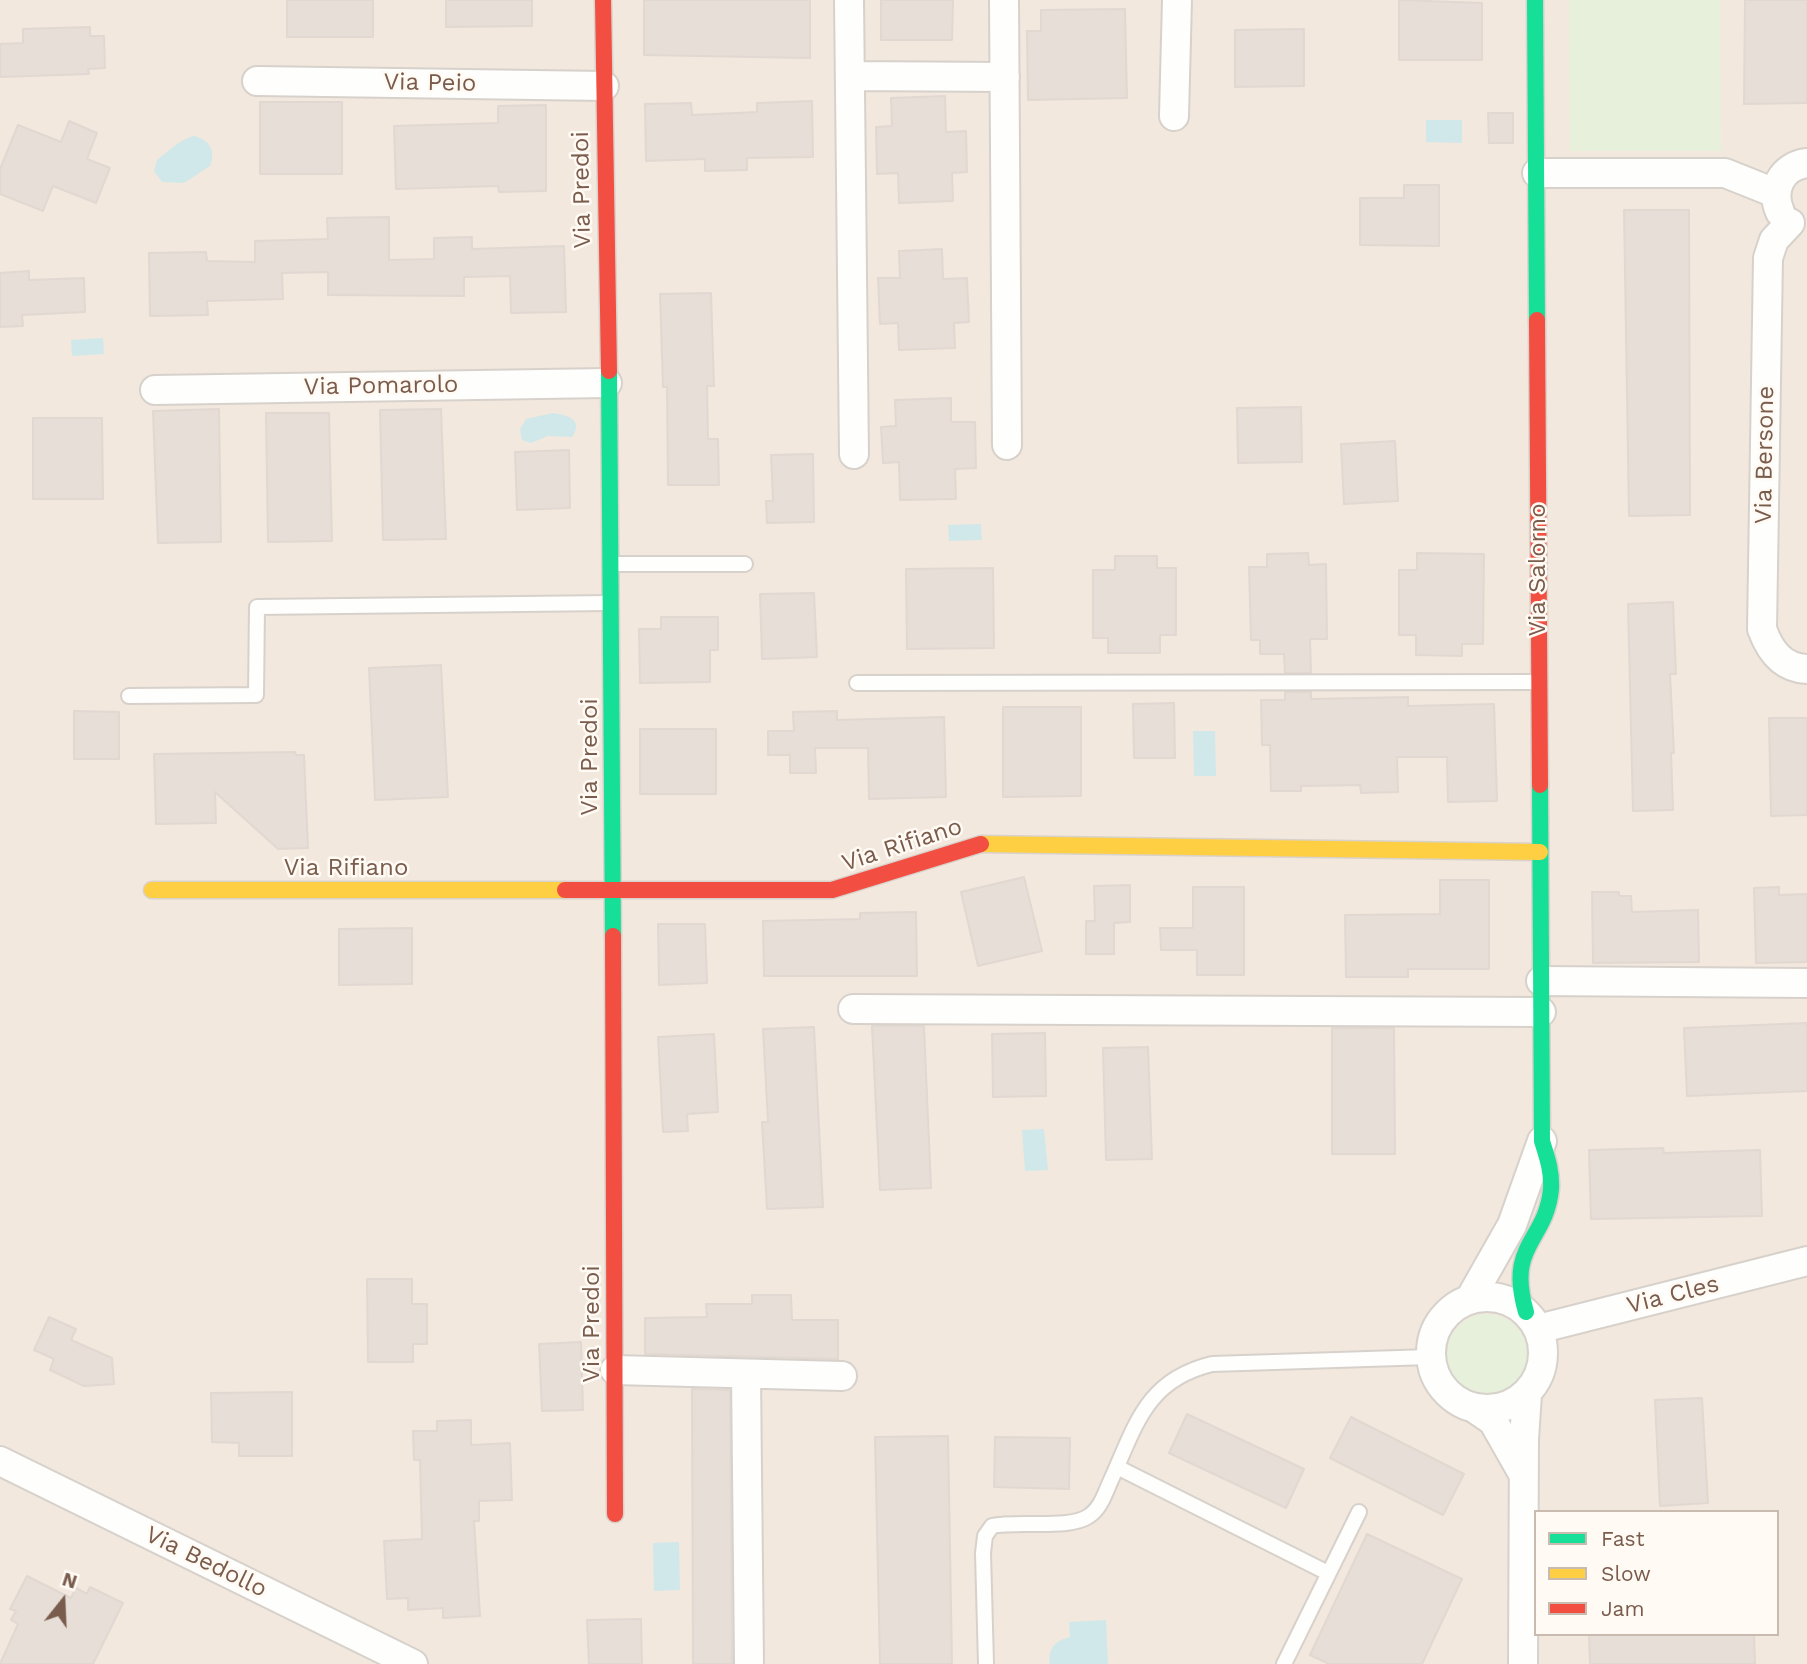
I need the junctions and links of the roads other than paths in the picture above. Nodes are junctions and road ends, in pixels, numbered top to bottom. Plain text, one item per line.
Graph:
1 (603, 0) edge
2 (849, 0) edge
3 (1004, 0) edge
4 (1177, 0) edge
5 (1535, 0) edge
6 (850, 76) junction
7 (1004, 78) junction
8 (257, 81) dead end
9 (604, 86) junction
10 (1174, 116) dead end
11 (1807, 163) edge
12 (1537, 173) junction
13 (1775, 193) junction
14 (1798, 226) edge
15 (607, 383) junction
16 (155, 390) dead end
17 (1007, 445) dead end
18 (853, 454) dead end
19 (611, 564) junction
20 (745, 564) dead end
21 (612, 603) junction
22 (1807, 669) edge
23 (1539, 682) junction
24 (857, 683) dead end
25 (129, 696) dead end
26 (1540, 852) junction
27 (152, 890) dead end
28 (614, 892) junction
29 (1541, 981) junction
30 (1807, 983) edge
31 (853, 1009) dead end
32 (1541, 1012) junction
33 (1542, 1141) junction
34 (1807, 1261) edge
35 (1470, 1299) junction
36 (1532, 1320) junction
37 (1430, 1357) junction
38 (615, 1370) junction
39 (746, 1374) junction
40 (842, 1376) dead end
41 (1527, 1394) junction
42 (1474, 1408) junction
43 (0, 1461) edge
44 (1117, 1467) junction
45 (1525, 1478) junction
46 (1359, 1512) dead end
47 (615, 1514) dead end
48 (1328, 1573) junction
49 (413, 1664) edge
50 (749, 1664) edge
51 (986, 1664) edge
52 (1284, 1664) edge
53 (1523, 1664) edge

1 - 9 street, Via Predoi
2 - 6 street
3 - 7 street
4 - 10 street
5 - 12 street, Via Salorno
6 - 7 street
6 - 18 street
7 - 17 street
8 - 9 street, Via Peio
9 - 15 street, Via Predoi
11 - 13 street
12 - 13 street
12 - 23 street, Via Salorno
13 - 14 street
14 - 22 street, Via Bersone
15 - 16 street, Via Pomarolo
15 - 19 street, Via Predoi
19 - 20 lane
19 - 21 street, Via Predoi
21 - 25 lane
21 - 28 street, Via Predoi
23 - 24 lane
23 - 26 street, Via Salorno
26 - 28 street, Via Rifiano
26 - 29 street, Via Salorno
27 - 28 street, Via Rifiano
28 - 38 street, Via Predoi
29 - 30 street
29 - 32 street, Via Salorno
31 - 32 street
32 - 33 street, Via Salorno
33 - 35 street, Via Salorno
33 - 36 street, Via Salorno
34 - 36 street, Via Cles
35 - 36 street
35 - 37 street
36 - 41 street
37 - 42 street
37 - 44 lane
38 - 39 street
38 - 47 street, Via Predoi
39 - 40 street
39 - 50 street
41 - 42 street
41 - 45 street
42 - 45 street
43 - 49 street, Via Bedollo
44 - 48 lane
44 - 51 lane
45 - 53 street
46 - 48 lane
48 - 52 lane

